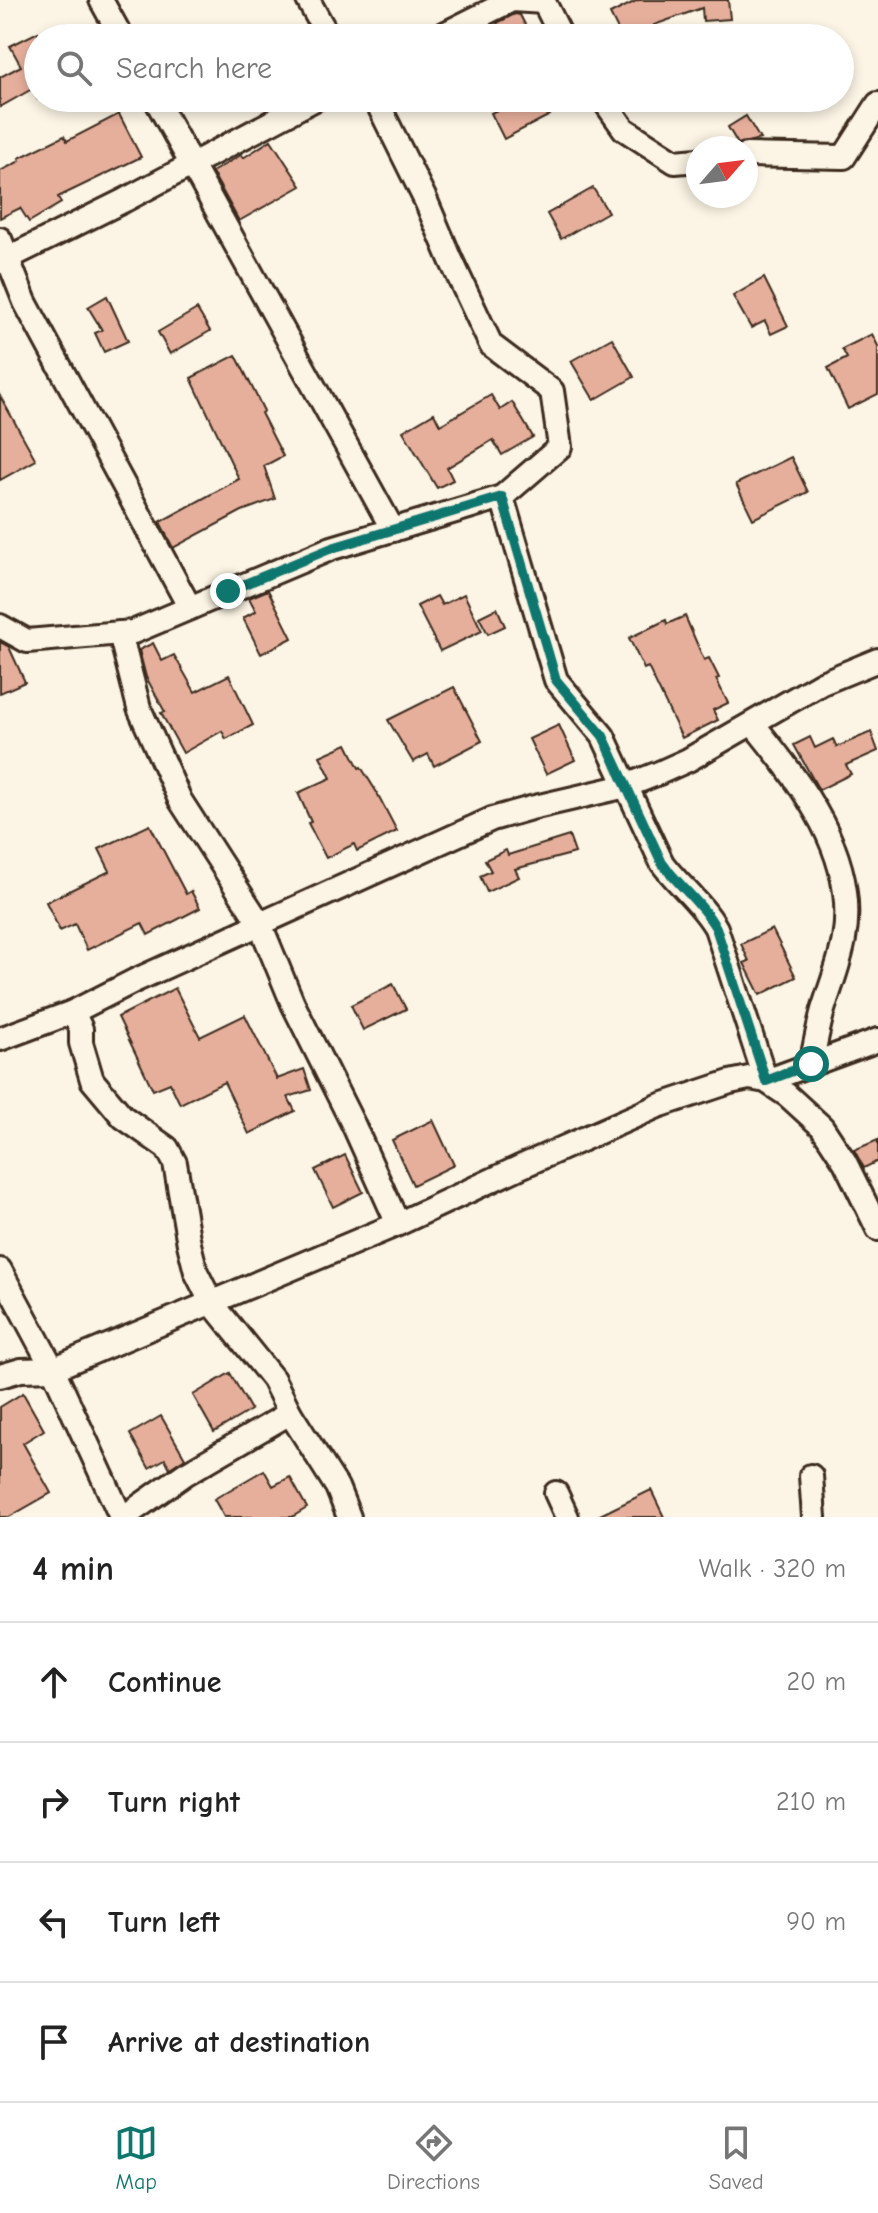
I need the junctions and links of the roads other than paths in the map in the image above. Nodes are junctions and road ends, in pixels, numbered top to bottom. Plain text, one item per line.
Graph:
1 (101, 0) edge
2 (308, 0) edge
3 (114, 24) edge
4 (321, 24) edge
5 (464, 24) edge
6 (555, 24) edge
7 (878, 104) edge
8 (163, 112) edge
9 (291, 112) edge
10 (382, 112) edge
11 (612, 112) edge
12 (758, 155) edge
13 (686, 161) edge
14 (192, 165) junction
15 (3, 253) edge
16 (502, 497) junction
17 (393, 530) junction
18 (190, 608) junction
19 (0, 626) edge
20 (120, 633) junction
21 (878, 660) edge
22 (753, 724) junction
23 (626, 786) junction
24 (260, 924) junction
25 (73, 1012) junction
26 (0, 1039) edge
27 (878, 1040) edge
28 (811, 1064) junction
29 (766, 1081) junction
30 (398, 1224) junction
31 (878, 1229) edge
32 (0, 1270) edge
33 (211, 1302) junction
34 (53, 1369) junction
35 (0, 1376) edge
36 (290, 1413) junction
37 (811, 1476) dead end
38 (556, 1493) dead end
39 (122, 1517) edge
40 (349, 1517) edge
41 (567, 1517) edge
42 (814, 1517) edge

1 - 3 street
2 - 4 street
5 - 6 street
7 - 12 street
8 - 14 street
9 - 14 street
10 - 16 street
11 - 13 street
14 - 15 street
14 - 17 street
15 - 18 street
16 - 17 street
16 - 23 street
17 - 18 street
18 - 20 street
19 - 20 street
20 - 24 street
21 - 22 street
22 - 23 street
22 - 28 street
23 - 24 street
23 - 29 street
24 - 25 street
24 - 30 street
25 - 26 street
25 - 33 street
27 - 28 street
28 - 29 street
29 - 30 street
29 - 31 street
30 - 33 street
32 - 34 street
33 - 34 street
33 - 36 street
34 - 35 street
34 - 39 street
36 - 39 street
36 - 40 street
37 - 42 street
38 - 41 street

